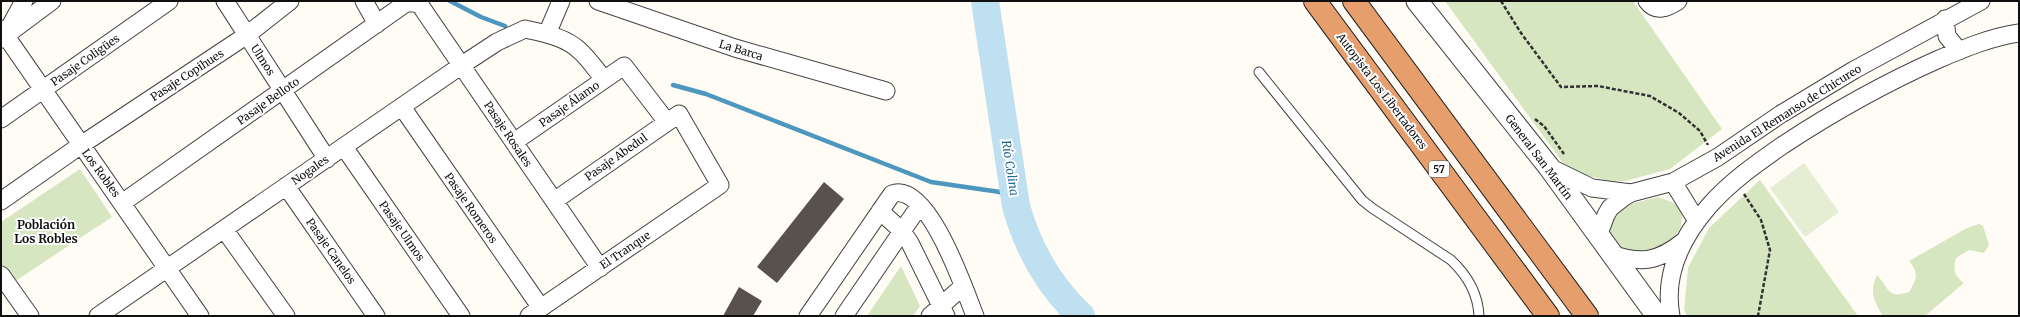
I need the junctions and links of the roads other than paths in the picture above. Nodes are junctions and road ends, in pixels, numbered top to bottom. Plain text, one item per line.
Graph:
1 (24, 1) edge
2 (52, 1) edge
3 (169, 1) edge
4 (225, 1) edge
5 (290, 1) edge
6 (364, 1) edge
7 (561, 1) edge
8 (598, 1) edge
9 (1315, 1) edge
10 (1354, 1) edge
11 (1417, 1) edge
12 (1646, 1) edge
13 (1678, 1) edge
14 (1981, 1) edge
15 (415, 3) joint
16 (1945, 19) junction
17 (377, 24) junction
18 (2019, 33) edge
19 (2, 34) edge
20 (547, 34) junction
21 (247, 35) junction
22 (1958, 51) junction
23 (462, 65) junction
24 (1259, 72) dead end
25 (604, 79) junction
26 (44, 89) junction
27 (283, 91) junction
28 (886, 91) dead end
29 (402, 107) junction
30 (673, 118) junction
31 (1, 119) edge
32 (514, 142) junction
33 (81, 145) junction
34 (344, 147) junction
35 (327, 159) junction
36 (1557, 161) junction
37 (1673, 182) junction
38 (286, 186) junction
39 (1631, 194) junction
40 (1, 201) edge
41 (554, 201) junction
42 (122, 203) junction
43 (920, 205) junction
44 (880, 212) junction
45 (1697, 221) junction
46 (224, 229) junction
47 (902, 231) junction
48 (1598, 236) junction
49 (1684, 241) junction
50 (1611, 254) junction
51 (167, 268) junction
52 (600, 268) junction
53 (3, 282) edge
54 (963, 286) junction
55 (535, 312) edge
56 (939, 312) edge
57 (30, 316) edge
58 (98, 316) edge
59 (200, 316) edge
60 (286, 316) edge
61 (376, 316) edge
62 (461, 316) edge
63 (808, 316) edge
64 (844, 316) edge
65 (976, 316) edge
66 (1480, 316) edge
67 (1548, 316) edge
68 (1587, 316) edge
69 (1657, 316) edge
70 (1671, 316) edge

1 - 19 street
2 - 19 street
3 - 26 street, Pasaje Coligües
4 - 21 street, Ulmos
5 - 21 street, Pasaje Copihues
6 - 17 street
7 - 20 street
8 - 28 street, La Barca
9 - 67 highway, Autopista Los Libertadores / 57
10 - 68 highway
11 - 36 street, General San Martín
12 - 13 street
14 - 16 street, Avenida El Remanso de Chicureo
15 - 17 street, Pasaje Belloto
15 - 23 street, Pasaje Rosales
16 - 22 street
16 - 37 street, Avenida El Remanso de Chicureo
17 - 27 street, Pasaje Belloto
18 - 22 street
19 - 26 street, Los Robles
20 - 23 street, Nogales
20 - 25 street
21 - 27 street, Ulmos
21 - 33 street, Pasaje Copihues
22 - 45 street
23 - 29 street, Nogales
23 - 32 street, Pasaje Rosales
24 - 66 lane
25 - 30 street, Pasaje Álamo
25 - 32 street, Pasaje Álamo
26 - 31 street, Pasaje Coligües
26 - 33 street, Los Robles
27 - 35 street, Ulmos
27 - 42 street, Pasaje Belloto
29 - 34 street, Nogales
29 - 55 street, Pasaje Romeros
30 - 41 street, Pasaje Abedul
30 - 52 street, El Tranque
32 - 41 street, Pasaje Rosales
33 - 40 street, Pasaje Copihues
33 - 42 street, Los Robles
34 - 35 street, Nogales
34 - 62 street, Pasaje Ulmos
35 - 38 street, Nogales
36 - 39 street, Avenida El Remanso de Chicureo
36 - 48 street, General San Martín
37 - 39 street, Avenida El Remanso de Chicureo
37 - 45 street
38 - 46 street, Nogales
38 - 61 street, Pasaje Canelos
39 - 48 street, Avenida El Remanso de Chicureo
41 - 52 street, Pasaje Rosales
42 - 51 street, Los Robles
43 - 44 street
43 - 47 street
43 - 54 street
44 - 47 street
44 - 63 street
45 - 49 street
46 - 51 street, Nogales
46 - 60 street
47 - 56 street
47 - 64 street
48 - 50 street, General San Martín
49 - 50 street
49 - 70 street
50 - 69 street, General San Martín
51 - 58 street, Nogales
51 - 59 street, Los Robles
52 - 55 street, El Tranque
53 - 57 street
54 - 56 street
54 - 65 street

